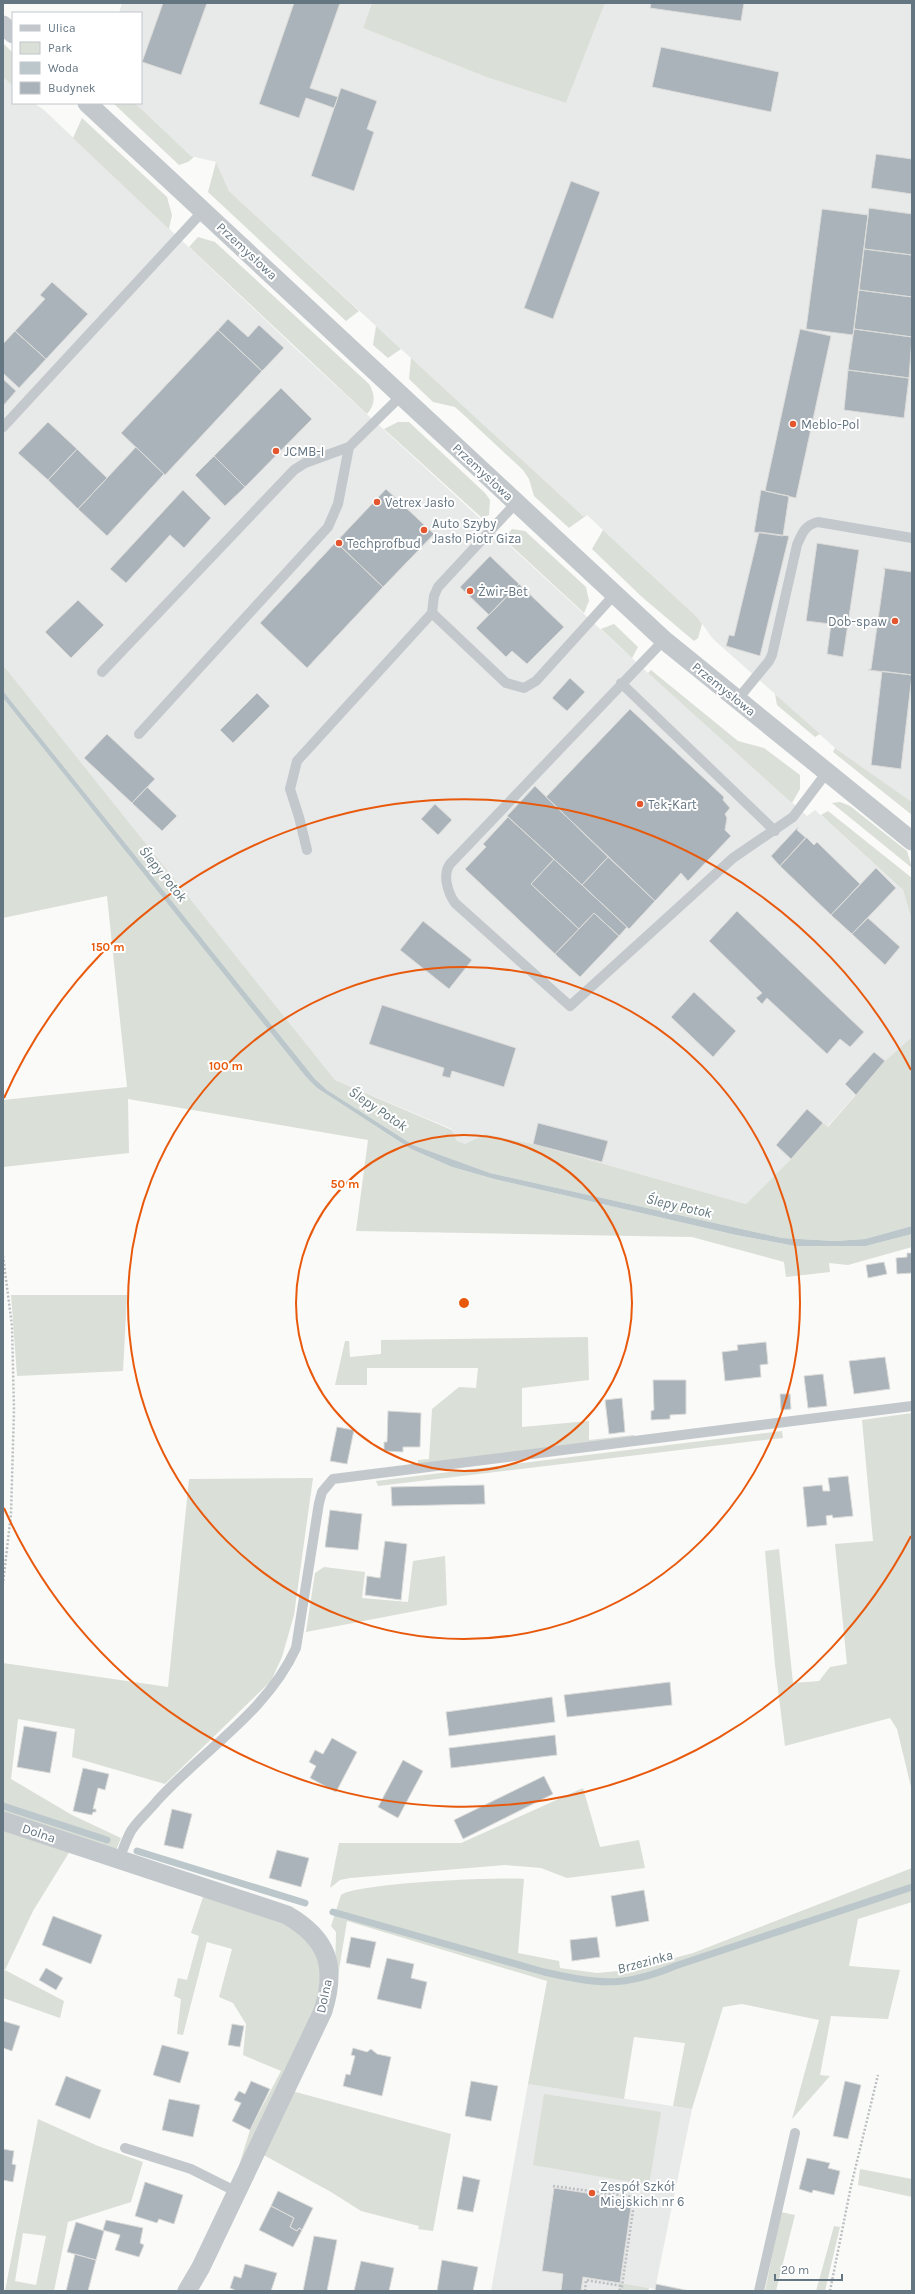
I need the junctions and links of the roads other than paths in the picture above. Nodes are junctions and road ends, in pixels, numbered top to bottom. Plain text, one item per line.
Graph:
1 (3, 25) edge
2 (12, 33) edge
3 (88, 104) edge
4 (203, 211) junction
5 (402, 395) junction
6 (3, 427) edge
7 (348, 447) junction
8 (516, 503) junction
9 (912, 538) edge
10 (614, 595) junction
11 (432, 612) junction
12 (664, 640) junction
13 (102, 672) dead end
14 (622, 683) junction
15 (737, 700) junction
16 (139, 734) dead end
17 (827, 772) junction
18 (775, 831) junction
19 (912, 841) edge
20 (307, 850) dead end
21 (912, 1406) edge
22 (3, 1821) edge
23 (119, 1859) junction
24 (795, 2133) dead end
25 (125, 2148) dead end
26 (235, 2191) junction
27 (187, 2291) edge
28 (759, 2291) edge

1 - 2 street
3 - 4 street, Przemysłowa
4 - 5 street, Przemysłowa
4 - 6 lane
5 - 7 lane
5 - 8 street, Przemysłowa
7 - 13 lane
7 - 16 lane
8 - 10 street, Przemysłowa
8 - 11 lane
9 - 15 lane
10 - 11 lane
10 - 12 street, Przemysłowa
11 - 20 lane
12 - 14 lane
12 - 15 street, Przemysłowa
14 - 18 lane
14 - 18 lane
15 - 17 street, Przemysłowa
17 - 18 lane
17 - 19 street, Przemysłowa
21 - 23 lane
22 - 23 street, Dolna
23 - 26 street, Dolna
24 - 28 lane
25 - 26 lane
26 - 27 street, Dolna

